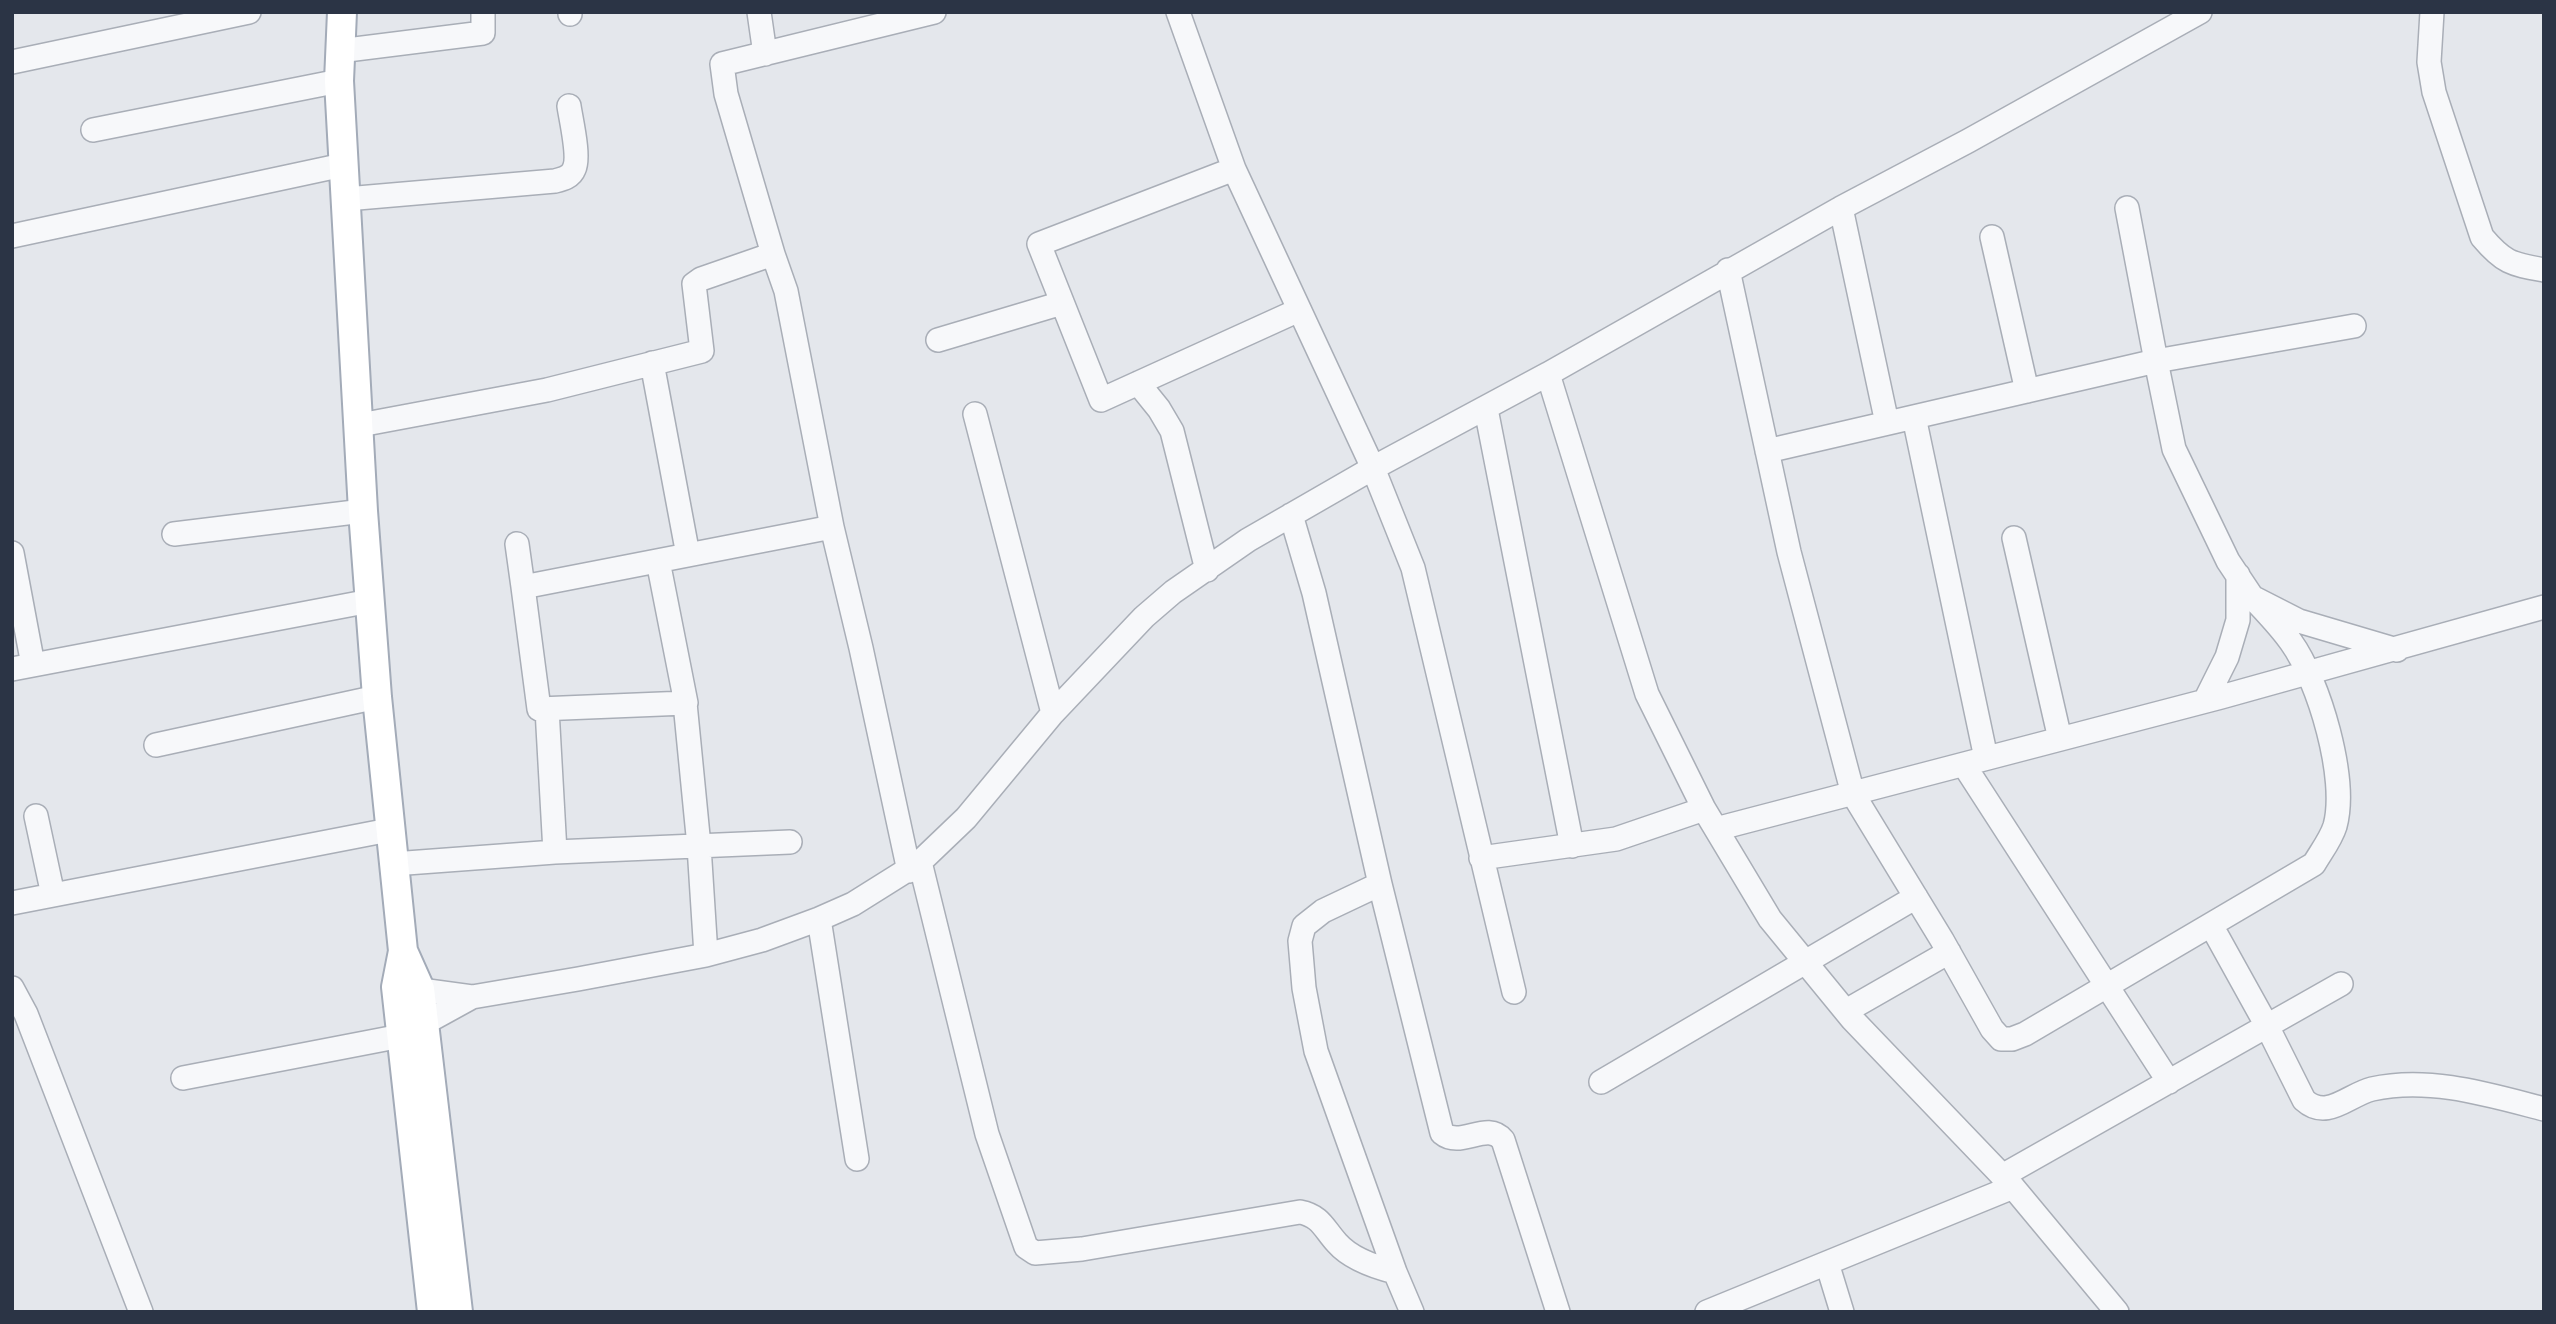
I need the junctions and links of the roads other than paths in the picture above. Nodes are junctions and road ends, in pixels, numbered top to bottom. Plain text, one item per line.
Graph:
1 (249, 12) edge
2 (342, 12) edge
3 (483, 12) edge
4 (759, 12) edge
5 (934, 12) edge
6 (1178, 12) edge
7 (2432, 12) edge
8 (2192, 14) edge
9 (340, 51) junction
10 (765, 54) junction
11 (12, 62) edge
12 (339, 81) junction
13 (569, 106) dead end
14 (93, 130) dead end
15 (343, 165) junction
16 (1234, 169) junction
17 (346, 199) junction
18 (1841, 208) junction
19 (2127, 208) dead end
20 (12, 236) edge
21 (1992, 237) dead end
22 (773, 254) junction
23 (1728, 270) junction
24 (2544, 270) edge
25 (1062, 303) junction
26 (1299, 310) junction
27 (2354, 326) dead end
28 (938, 340) dead end
29 (2156, 361) junction
30 (652, 363) junction
31 (1548, 374) junction
32 (1138, 383) junction
33 (2027, 391) junction
34 (1486, 409) junction
35 (975, 414) dead end
36 (1914, 417) junction
37 (1887, 423) junction
38 (359, 425) junction
39 (1767, 451) junction
40 (1373, 468) junction
41 (363, 512) junction
42 (1291, 515) junction
43 (832, 527) junction
44 (174, 534) dead end
45 (2014, 538) dead end
46 (517, 544) dead end
47 (12, 553) edge
48 (688, 555) junction
49 (658, 561) junction
50 (1207, 569) junction
51 (2238, 575) junction
52 (523, 587) junction
53 (2252, 597) junction
54 (370, 601) junction
55 (2544, 607) edge
56 (2397, 649) junction
57 (23, 667) edge
58 (2309, 673) junction
59 (377, 697) junction
60 (2205, 701) junction
61 (685, 703) junction
62 (547, 709) junction
63 (1053, 713) junction
64 (2060, 739) junction
65 (156, 745) dead end
66 (1975, 762) junction
67 (1853, 794) junction
68 (1704, 809) junction
69 (36, 816) dead end
70 (389, 830) junction
71 (1716, 830) junction
72 (790, 842) dead end
73 (699, 846) junction
74 (1572, 846) junction
75 (555, 852) junction
76 (1481, 858) junction
77 (393, 864) junction
78 (914, 866) junction
79 (1380, 884) junction
80 (53, 895) junction
81 (1916, 897) junction
82 (12, 903) edge
83 (818, 919) junction
84 (2211, 925) junction
85 (1949, 952) junction
86 (706, 955) junction
87 (1806, 962) junction
88 (2341, 984) dead end
89 (2107, 986) junction
90 (12, 988) edge
91 (408, 988) junction
92 (1514, 992) dead end
93 (472, 997) junction
94 (1846, 1012) junction
95 (2267, 1026) junction
96 (412, 1029) junction
97 (183, 1078) dead end
98 (1601, 1082) dead end
99 (2169, 1082) junction
100 (2544, 1110) edge
101 (858, 1159) dead end
102 (2008, 1181) junction
103 (1827, 1263) junction
104 (1395, 1272) junction
105 (141, 1312) edge
106 (432, 1312) edge
107 (458, 1312) edge
108 (1412, 1312) edge
109 (1558, 1312) edge
110 (1707, 1312) edge
111 (1842, 1312) edge
112 (2117, 1312) edge

1 - 11 street
2 - 9 main road
3 - 9 street
4 - 10 street
5 - 10 street
6 - 16 street
7 - 24 street
8 - 18 street
9 - 12 main road
10 - 22 street
12 - 14 street
12 - 15 main road
13 - 17 street
15 - 17 main road
15 - 20 street
16 - 25 street
16 - 26 street
17 - 38 main road
18 - 23 street
18 - 37 street
19 - 29 street
21 - 33 street
22 - 30 street
22 - 43 street
23 - 31 street
23 - 39 street
25 - 28 street
25 - 32 street
26 - 32 street
26 - 40 street
27 - 29 street
29 - 33 street
29 - 51 street
30 - 38 street
30 - 48 street
31 - 34 street
31 - 68 street
32 - 50 street
33 - 36 street
34 - 40 street
34 - 74 street
35 - 63 street
36 - 37 street
36 - 66 street
37 - 39 street
38 - 41 main road
39 - 67 street
40 - 42 street
40 - 76 street
41 - 44 street
41 - 54 main road
42 - 50 street
42 - 79 street
43 - 48 street
43 - 78 street
45 - 64 street
46 - 52 street
47 - 57 street
48 - 49 street
49 - 52 street
49 - 61 street
50 - 63 street
51 - 53 street
51 - 60 street
52 - 62 street
53 - 56 street
53 - 58 street
54 - 57 street
54 - 59 main road
55 - 56 street
56 - 58 street
58 - 60 street
58 - 84 street
59 - 65 street
59 - 70 main road
60 - 64 street
61 - 62 street
61 - 73 street
62 - 75 street
63 - 78 street
64 - 66 street
66 - 67 street
66 - 89 street
67 - 71 street
67 - 81 street
68 - 71 street
68 - 74 street
69 - 80 street
70 - 77 main road
70 - 80 street
71 - 87 street
72 - 73 street
73 - 75 street
73 - 86 street
74 - 76 street
75 - 77 street
76 - 92 street
77 - 91 main road
78 - 83 street
78 - 104 street
79 - 104 street
79 - 109 street
80 - 82 street
81 - 85 street
81 - 87 street
83 - 86 street
83 - 101 street
84 - 89 street
84 - 95 street
85 - 89 street
85 - 94 street
86 - 93 street
87 - 94 street
87 - 98 street
88 - 95 street
89 - 99 street
90 - 105 street
91 - 93 street
91 - 96 main road
93 - 96 street
94 - 102 street
95 - 99 street
95 - 100 street
96 - 97 street
96 - 106 main road
96 - 107 main road
99 - 102 street
102 - 103 street
102 - 112 street
103 - 110 street
103 - 111 street
104 - 108 street

